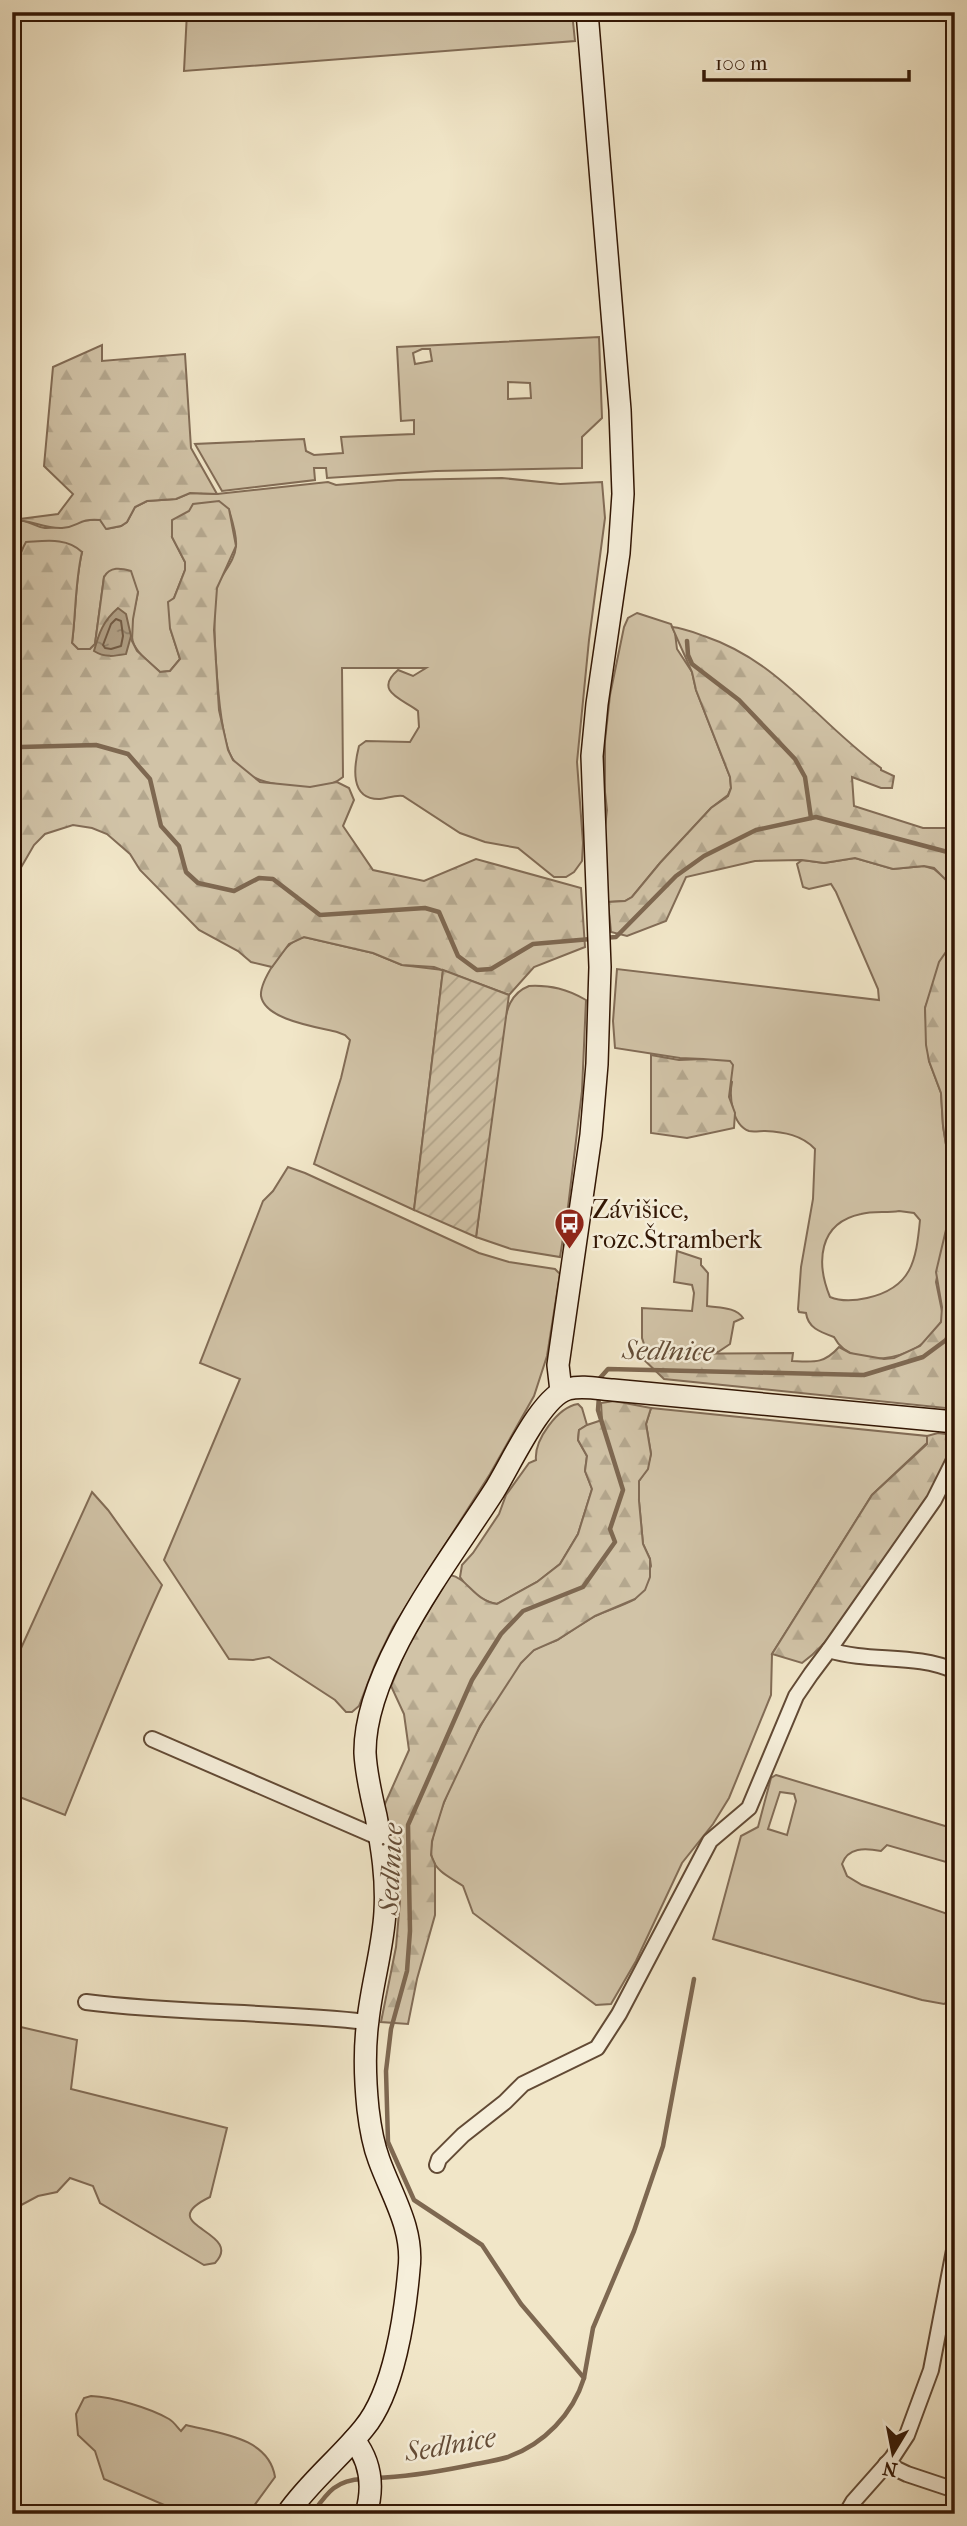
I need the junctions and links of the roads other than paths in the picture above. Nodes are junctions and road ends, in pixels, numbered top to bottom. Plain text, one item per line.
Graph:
1 (587, 12) edge
2 (561, 1391) junction
3 (955, 1422) edge
4 (955, 1458) edge
5 (829, 1650) junction
6 (955, 1671) edge
7 (152, 1739) dead end
8 (380, 1838) junction
9 (86, 2002) dead end
10 (368, 2022) junction
11 (437, 2165) dead end
12 (955, 2245) edge
13 (354, 2440) junction
14 (886, 2464) junction
15 (955, 2490) edge
16 (287, 2514) edge
17 (366, 2514) edge
18 (846, 2514) edge

1 - 2 main road
2 - 3 main road
2 - 8 main road
4 - 5 street
5 - 6 street
5 - 11 street
7 - 8 street
8 - 10 main road
9 - 10 street
10 - 13 main road
12 - 14 street
13 - 16 main road
13 - 17 main road
14 - 15 street
14 - 18 street

